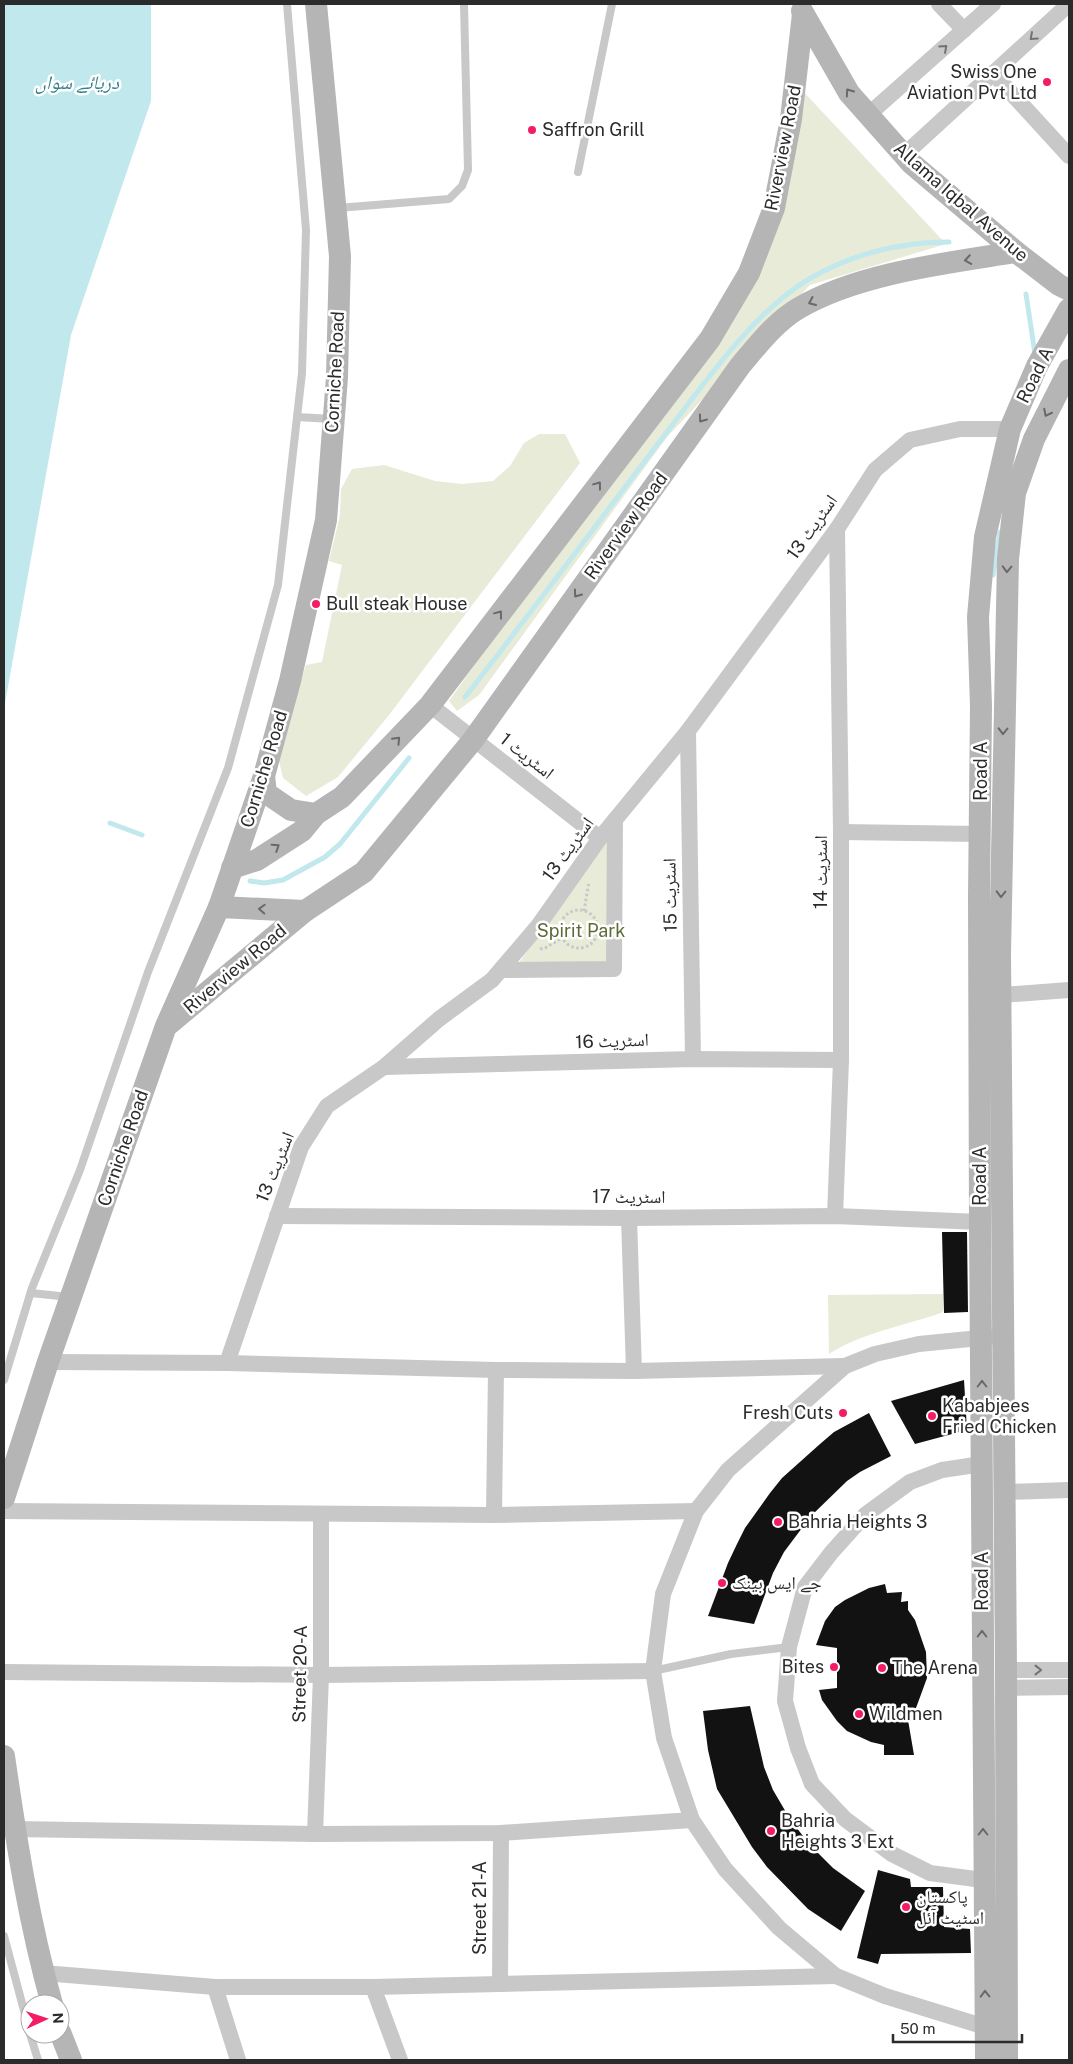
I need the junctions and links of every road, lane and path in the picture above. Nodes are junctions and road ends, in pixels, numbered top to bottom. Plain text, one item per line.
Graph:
1 (286, 4) edge
2 (316, 4) edge
3 (464, 4) edge
4 (612, 4) edge
5 (939, 4) edge
6 (993, 4) edge
7 (1069, 4) edge
8 (802, 9) edge
9 (964, 30) junction
10 (993, 73) junction
11 (868, 115) junction
12 (904, 155) junction
13 (1069, 156) edge
14 (578, 172) dead end
15 (336, 209) junction
16 (1016, 252) junction
17 (1069, 290) edge
18 (1069, 309) edge
19 (1069, 370) edge
20 (297, 417) junction
21 (334, 420) junction
22 (1010, 429) junction
23 (837, 529) junction
24 (430, 705) junction
25 (688, 731) junction
26 (473, 740) junction
27 (264, 776) junction
28 (316, 814) junction
29 (615, 820) junction
30 (841, 832) junction
31 (981, 834) junction
32 (600, 838) junction
33 (232, 868) junction
34 (219, 907) junction
35 (305, 911) junction
36 (562, 938) junction
37 (501, 970) junction
38 (535, 970) junction
39 (1069, 990) edge
40 (1002, 995) junction
41 (166, 1026) junction
42 (693, 1058) junction
43 (841, 1060) junction
44 (384, 1067) junction
45 (277, 1216) junction
46 (836, 1216) junction
47 (629, 1218) junction
48 (980, 1222) junction
49 (31, 1293) junction
50 (71, 1297) junction
51 (1004, 1334) junction
52 (982, 1339) junction
53 (48, 1362) junction
54 (227, 1362) junction
55 (845, 1366) junction
56 (496, 1370) junction
57 (634, 1371) junction
58 (4, 1380) edge
59 (982, 1464) junction
60 (1069, 1490) edge
61 (1004, 1492) junction
62 (4, 1498) edge
63 (4, 1511) edge
64 (696, 1511) junction
65 (322, 1515) junction
66 (494, 1515) junction
67 (789, 1647) junction
68 (1069, 1670) edge
69 (653, 1671) junction
70 (4, 1672) edge
71 (321, 1674) junction
72 (1006, 1679) junction
73 (1069, 1687) edge
74 (4, 1756) edge
75 (692, 1820) junction
76 (14, 1828) junction
77 (501, 1833) junction
78 (315, 1834) junction
79 (983, 1880) junction
80 (4, 1936) edge
81 (43, 1973) junction
82 (836, 1976) junction
83 (500, 1984) junction
84 (214, 1987) junction
85 (373, 1987) junction
86 (49, 1994) edge
87 (20, 1996) edge
88 (996, 2030) junction
89 (33, 2044) edge
90 (65, 2044) edge
91 (38, 2060) edge
92 (71, 2060) edge
93 (238, 2060) edge
94 (400, 2060) edge
95 (986, 2060) edge
96 (1007, 2060) edge

1 - 20 lane
2 - 15 street, Corniche Road
3 - 15 lane
4 - 14 lane
5 - 9 street
6 - 9 street
7 -> 10 street
11 -> 8 street, Allama Iqbal Avenue
24 -> 8 street, Riverview Road
11 -> 9 street
10 - 12 street
10 - 13 street
11 - 12 street, Allama Iqbal Avenue
12 - 16 street, Allama Iqbal Avenue
15 - 21 street, Corniche Road
16 - 17 street, Allama Iqbal Avenue
16 -> 26 street, Riverview Road
18 - 22 street, Road A
19 -> 40 street, Road A
20 - 21 lane
20 - 49 lane
21 - 27 street, Corniche Road
22 - 23 street, اسٹریٹ 13
22 - 31 street, Road A
23 - 25 street, اسٹریٹ 13
23 - 30 street, اسٹریٹ 14
24 - 26 street, اسٹریٹ 1
28 -> 24 street, Riverview Road
25 - 29 street, اسٹریٹ 13
25 - 42 street, اسٹریٹ 15
26 - 32 street, اسٹریٹ 1
26 - 35 street, Riverview Road
27 - 28 street
27 - 33 street, Corniche Road
33 -> 28 street, Riverview Road
29 - 32 street, اسٹریٹ 13
29 - 38 street
30 - 31 street
30 - 43 street, اسٹریٹ 14
31 - 48 street, Road A
32 - 37 street, اسٹریٹ 13
33 - 34 street, Corniche Road
35 -> 34 street, Riverview Road
34 - 41 street, Corniche Road
35 - 41 street, Riverview Road
36 - 36 path
36 - 38 path
37 - 38 street
37 - 44 street, اسٹریٹ 13
39 - 40 street
40 - 51 street, Road A
41 - 50 street, Corniche Road
42 - 43 street, اسٹریٹ 16
42 - 44 street, اسٹریٹ 16
43 - 46 street, اسٹریٹ 14
44 - 45 street, اسٹریٹ 13
45 - 47 street, اسٹریٹ 17
45 - 54 street, اسٹریٹ 13
46 - 47 street, اسٹریٹ 17
46 - 48 street, اسٹریٹ 17
47 - 57 street
48 - 52 street, Road A
49 - 50 lane
49 - 58 lane
50 - 53 street, Corniche Road
51 - 52 street
51 - 61 street, Road A
52 - 55 street
59 -> 52 street, Road A
53 - 54 street
53 - 62 street, Corniche Road
54 - 56 street
55 - 57 street
55 - 64 street
56 - 57 street
56 - 66 street
59 - 67 street
79 -> 59 street, Road A
60 - 61 street
61 - 72 street, Road A
63 - 65 street
64 - 66 street
64 - 69 street
65 - 66 street
65 - 71 street, Street 20-A
67 - 69 lane
67 - 79 street
72 -> 68 street
69 - 71 street
69 - 75 street
70 - 71 street
71 - 78 street, Street 20-A
72 - 73 street
72 - 88 street, Road A
74 - 76 street
75 - 77 street
75 - 82 street
76 - 78 street
76 - 81 street
77 - 78 street
77 - 83 street, Street 21-A
88 -> 79 street, Road A
80 - 87 lane
81 - 84 street
81 - 86 street
82 - 83 street
82 - 88 street
83 - 85 street
84 - 85 street
84 - 93 street
85 - 94 street
88 - 95 street, Road A
88 - 96 street, Road A
89 - 91 lane
90 - 92 street

